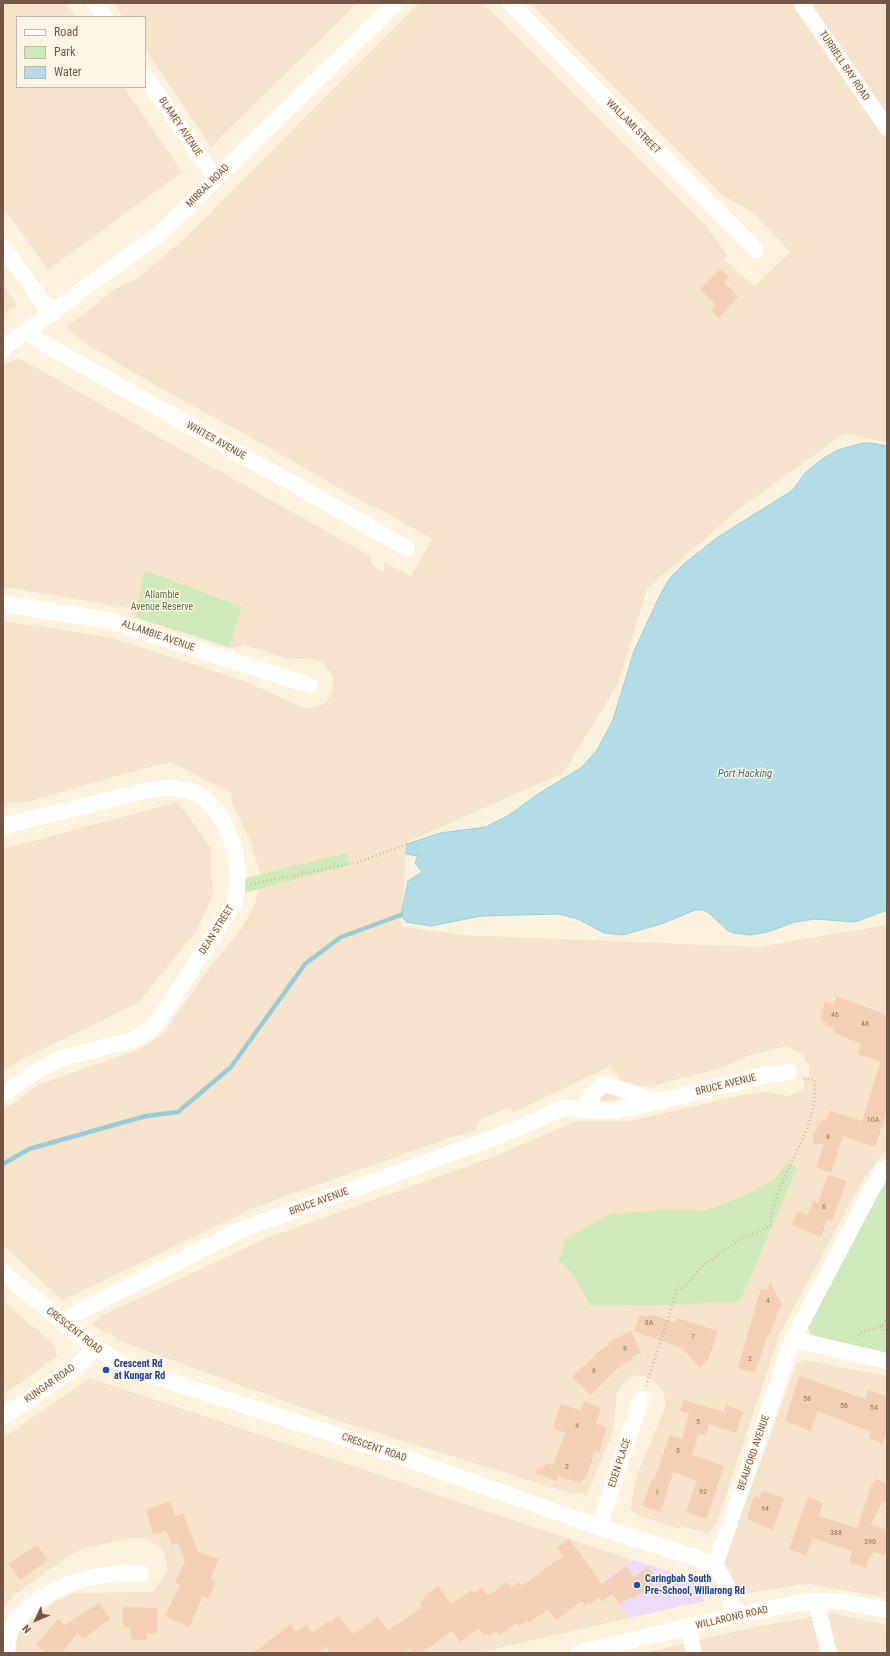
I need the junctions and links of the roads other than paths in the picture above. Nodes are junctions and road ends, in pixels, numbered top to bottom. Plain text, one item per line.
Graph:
1 (95, 3) edge
2 (396, 3) edge
3 (510, 3) edge
4 (801, 3) edge
5 (104, 16) edge
6 (146, 77) edge
7 (887, 128) edge
8 (215, 178) junction
9 (3, 247) edge
10 (756, 250) dead end
11 (51, 314) junction
12 (28, 331) junction
13 (3, 348) edge
14 (407, 548) dead end
15 (3, 604) edge
16 (309, 685) dead end
17 (3, 826) edge
18 (789, 1072) road end
19 (3, 1094) edge
20 (663, 1101) junction
21 (585, 1108) junction
22 (887, 1168) edge
23 (3, 1273) edge
24 (64, 1324) junction
25 (793, 1339) junction
26 (95, 1348) junction
27 (887, 1360) edge
28 (641, 1399) road end
29 (3, 1417) edge
30 (599, 1527) junction
31 (715, 1566) junction
32 (141, 1573) dead end
33 (816, 1601) junction
34 (887, 1610) edge
35 (733, 1616) junction
36 (688, 1628) junction
37 (7, 1653) edge
38 (578, 1653) edge
39 (694, 1653) edge
40 (829, 1653) edge

1 - 5 street
2 - 8 street, MIRRAL ROAD
3 - 10 street, WALLAMI STREET
4 - 7 street, TURRIELL BAY ROAD
6 - 8 street, BLAMEY AVENUE
8 - 11 street, MIRRAL ROAD
9 - 11 street
11 - 12 street, MIRRAL ROAD
12 - 13 street, MIRRAL ROAD
12 - 14 street, WHITES AVENUE
15 - 16 street, ALLAMBIE AVENUE
17 - 19 street, DEAN STREET
18 - 20 street, BRUCE AVENUE
20 - 21 street, BRUCE AVENUE
20 - 21 street, BRUCE AVENUE
21 - 24 street, BRUCE AVENUE
22 - 25 street, BEAUFORD AVENUE
23 - 24 street, CRESCENT ROAD
24 - 26 street, CRESCENT ROAD
25 - 27 street
25 - 31 street, BEAUFORD AVENUE
26 - 29 street, KUNGAR ROAD
26 - 30 street, CRESCENT ROAD
28 - 30 street, EDEN PLACE
30 - 31 street, CRESCENT ROAD
31 - 35 street
32 - 37 street
33 - 34 street, WILLARONG ROAD
33 - 35 street, WILLARONG ROAD
33 - 40 street
35 - 36 street, WILLARONG ROAD
36 - 38 street, WILLARONG ROAD
36 - 39 street

